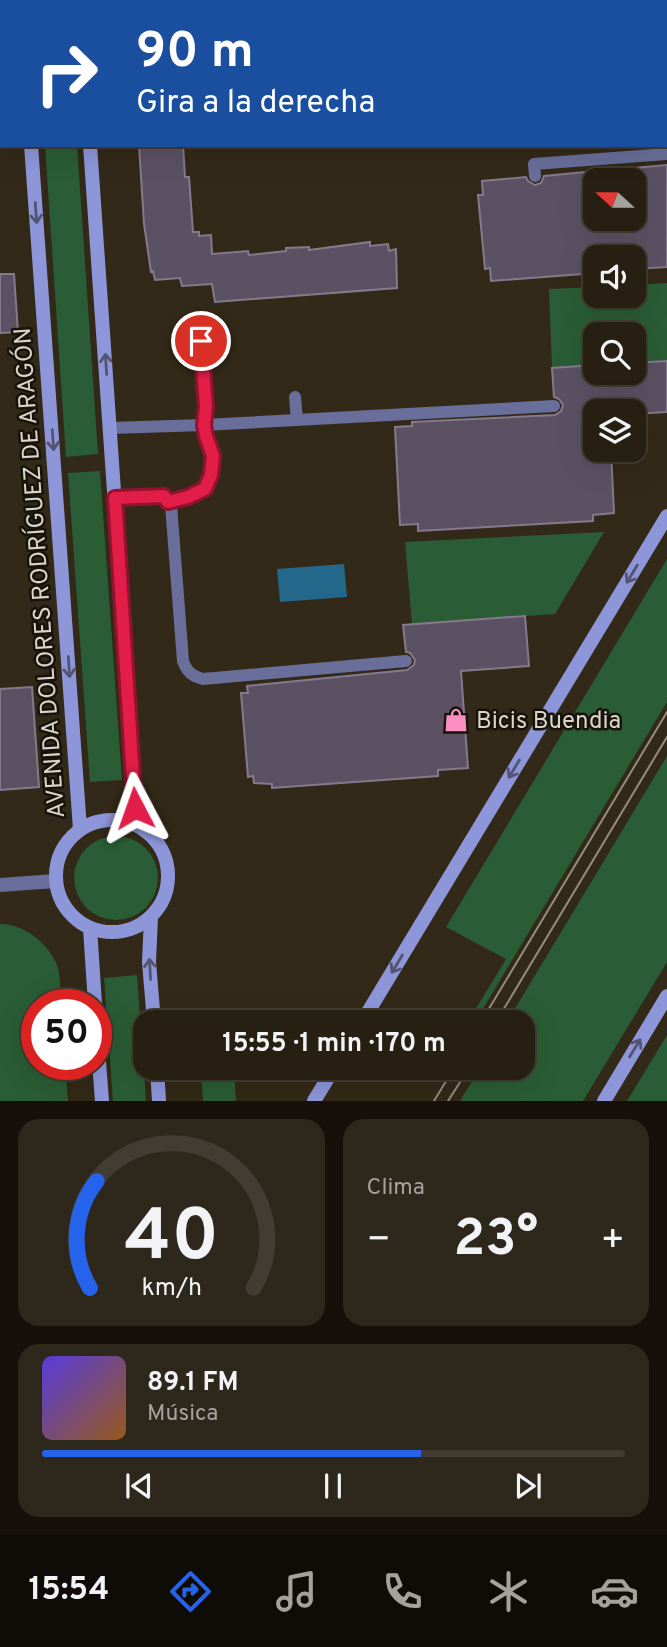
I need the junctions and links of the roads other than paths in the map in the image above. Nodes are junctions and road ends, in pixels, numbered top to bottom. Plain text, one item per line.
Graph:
1 (31, 147) edge
2 (90, 147) edge
3 (667, 154) edge
4 (535, 176) dead end
5 (201, 341) dead end
6 (295, 397) dead end
7 (554, 406) dead end
8 (297, 420) junction
9 (204, 425) junction
10 (110, 428) junction
11 (115, 498) junction
12 (168, 502) junction
13 (667, 516) edge
14 (406, 660) dead end
15 (136, 824) junction
16 (80, 829) junction
17 (55, 881) junction
18 (0, 885) edge
19 (151, 917) junction
20 (90, 928) junction
21 (94, 989) edge
22 (667, 996) edge
23 (153, 1010) edge
24 (369, 1010) edge
25 (100, 1080) edge
26 (158, 1080) edge
27 (327, 1080) edge
28 (102, 1101) edge
29 (159, 1101) edge
30 (314, 1101) edge
31 (604, 1101) edge

1 -> 16 main road, AVENIDA DOLORES RODRÍGUEZ DE ARAGÓN
10 -> 2 main road
3 - 4 lane
5 - 9 lane
6 - 8 lane
7 - 8 lane
8 - 9 lane
9 - 10 lane
9 - 12 lane
10 - 11 main road
11 - 12 lane
11 - 15 main road
12 - 14 lane
13 -> 24 main road
15 - 16 main road
15 - 19 main road
16 - 17 main road
17 - 18 street
17 - 20 main road
19 - 20 main road
23 -> 19 main road
20 - 21 main road
31 -> 22 main road
25 - 28 main road
26 - 29 main road
27 - 30 main road

